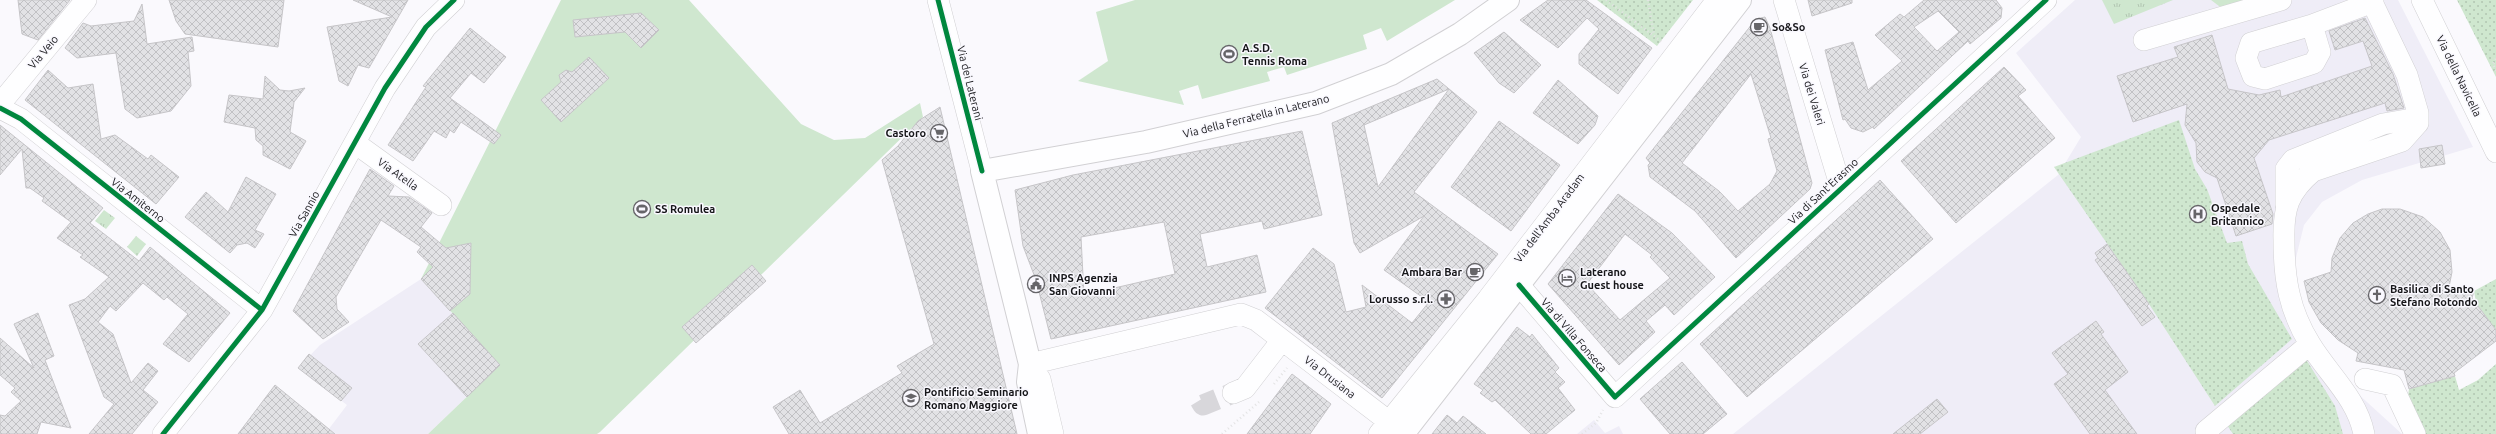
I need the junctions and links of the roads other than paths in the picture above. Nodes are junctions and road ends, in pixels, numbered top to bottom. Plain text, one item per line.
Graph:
1 (86, 0) edge
2 (454, 0) edge
3 (938, 0) edge
4 (1508, 0) edge
5 (1717, 0) edge
6 (1740, 0) edge
7 (1784, 0) edge
8 (2046, 0) edge
9 (2281, 0) edge
10 (2422, 0) edge
11 (2372, 1) edge
12 (2312, 24) dead end
13 (2144, 40) dead end
14 (0, 104) edge
15 (0, 108) edge
16 (355, 143) junction
17 (2496, 152) edge
18 (982, 171) junction
19 (1841, 188) junction
20 (441, 205) dead end
21 (1519, 285) junction
22 (262, 310) junction
23 (1282, 340) junction
24 (2310, 344) junction
25 (1030, 364) junction
26 (2365, 380) dead end
27 (1233, 393) tunnel mouth
28 (1614, 398) joint
29 (1393, 431) edge
30 (2206, 431) dead end
31 (163, 434) edge
32 (1039, 434) edge
33 (1053, 434) edge
34 (2364, 434) edge
35 (2415, 434) edge

1 - 14 street, Via Veio
2 - 16 street, Via Sannio
3 - 18 street, Via dei Laterani
4 - 18 main road, Via della Ferratella in Laterano
5 - 29 street, Via dell'Amba Aradam
6 - 21 main road, Via dell'Amba Aradam
7 - 19 street, Via dei Valeri
8 - 19 street, Via di Sant'Erasmo
9 - 13 street
10 - 17 street, Via della Navicella
11 - 12 street
11 - 24 street
15 - 22 street, Via Amiterno
16 - 20 street, Via Atella
16 - 22 street, Via Sannio
18 - 25 main road, Via dei Laterani
19 - 28 street, Via di Sant'Erasmo
21 - 28 street, Via di Villa Fonseca
21 - 29 main road, Via dell'Amba Aradam
22 - 31 street, Via Sannio
23 - 25 street, Via Drusiana
23 - 27 street
23 - 29 street, Via Drusiana
24 - 30 street
24 - 34 street
25 - 32 main road, Via dei Laterani
25 - 33 street, Via dei Laterani
26 - 35 street

